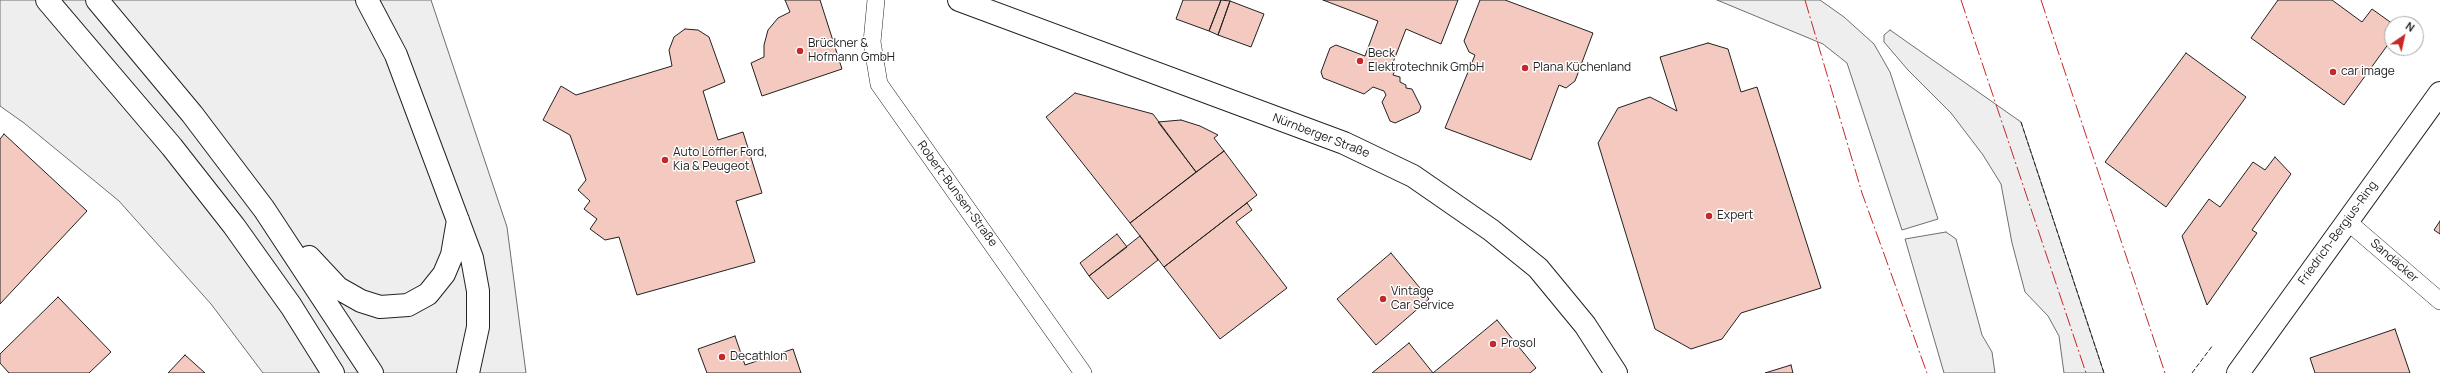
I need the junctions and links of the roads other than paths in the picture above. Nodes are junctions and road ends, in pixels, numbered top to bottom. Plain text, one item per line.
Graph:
1 (47, 0) edge
2 (97, 0) edge
3 (876, 0) edge
4 (959, 0) edge
5 (371, 3) edge
6 (2440, 93) edge
7 (264, 209) junction
8 (458, 216) junction
9 (2347, 221) junction
10 (2440, 301) edge
11 (333, 373) edge
12 (372, 373) edge
13 (468, 373) edge
14 (1083, 373) edge
15 (1616, 373) edge
16 (2238, 373) edge

1 - 11 main road
2 - 7 main road
3 - 14 street, Robert-Bunsen-Straße
4 - 15 main road, Nürnberger Straße
5 - 8 main road
6 - 9 main road, Friedrich-Bergius-Ring
7 - 8 main road
7 - 12 main road
8 - 13 main road
9 - 10 street, Sandäcker
9 - 16 main road, Friedrich-Bergius-Ring

